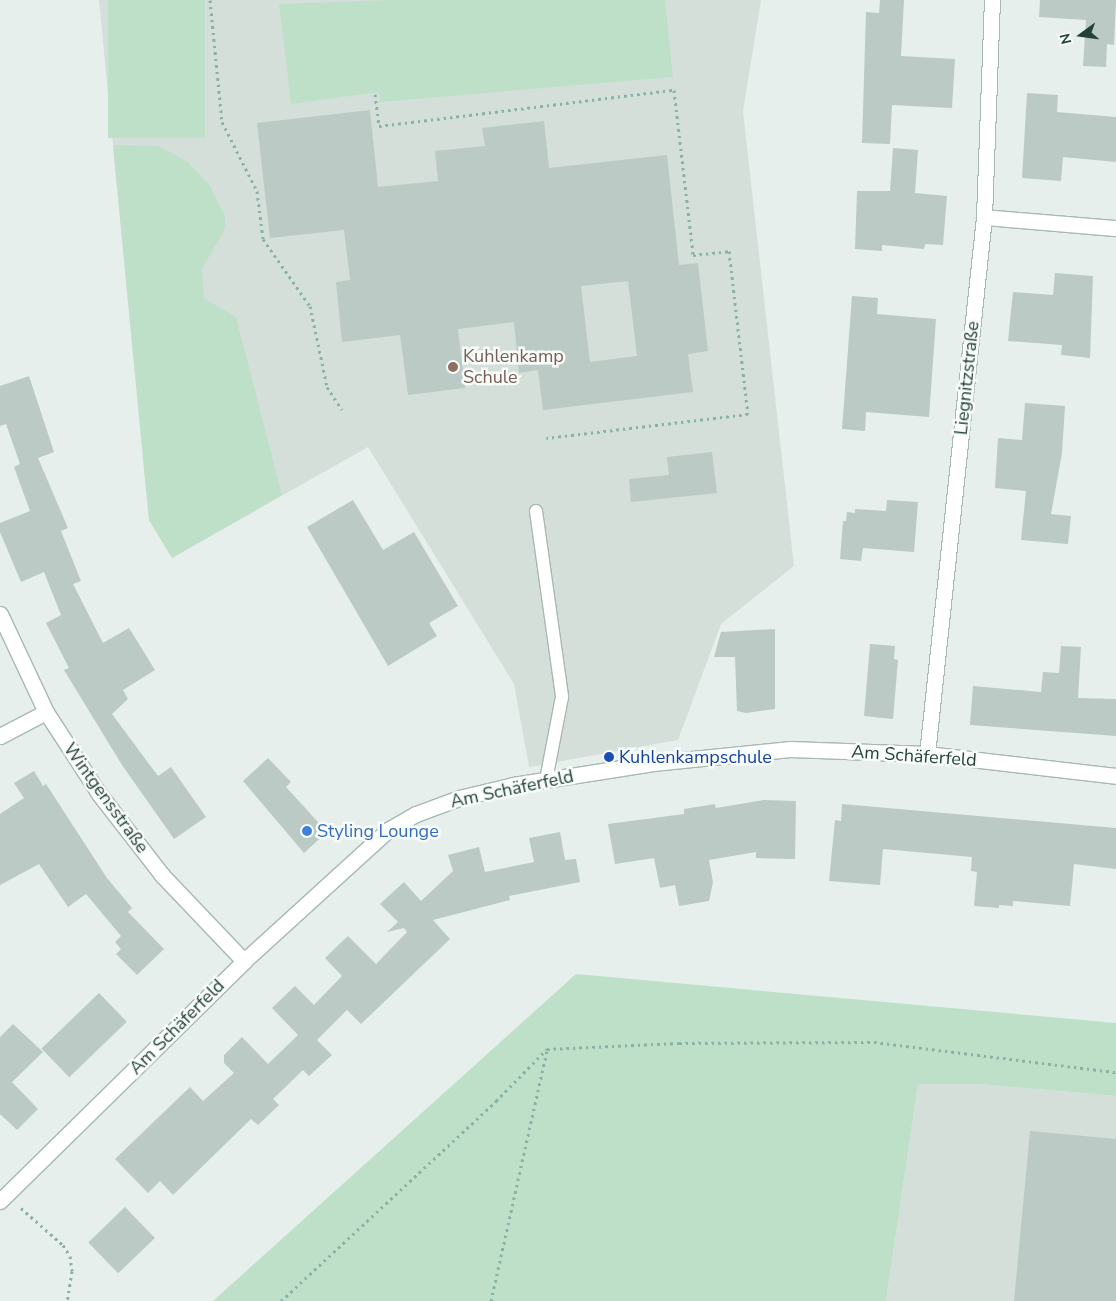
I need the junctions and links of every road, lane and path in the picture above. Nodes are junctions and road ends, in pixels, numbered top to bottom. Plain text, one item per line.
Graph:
1 (210, 0) edge
2 (992, 0) edge
3 (375, 94) dead end
4 (984, 217) junction
5 (1116, 228) edge
6 (342, 410) dead end
7 (546, 438) dead end
8 (536, 512) dead end
9 (0, 614) edge
10 (46, 712) junction
11 (0, 736) edge
12 (927, 754) junction
13 (1116, 776) edge
14 (546, 780) junction
15 (244, 961) junction
16 (547, 1049) junction
17 (1116, 1072) edge
18 (3, 1198) edge
19 (67, 1301) edge
20 (281, 1301) edge
21 (491, 1301) edge

1 - 6 path
2 - 4 street, Liegnitzstraße
3 - 7 path
4 - 5 street
4 - 12 street, Liegnitzstraße
8 - 14 lane
9 - 10 street, Wintgensstraße
10 - 11 street
10 - 15 street, Wintgensstraße
12 - 13 street, Am Schäferfeld
12 - 14 street, Am Schäferfeld
14 - 15 street, Am Schäferfeld
15 - 18 street, Am Schäferfeld
16 - 17 path
16 - 20 path
16 - 21 path
18 - 19 path

